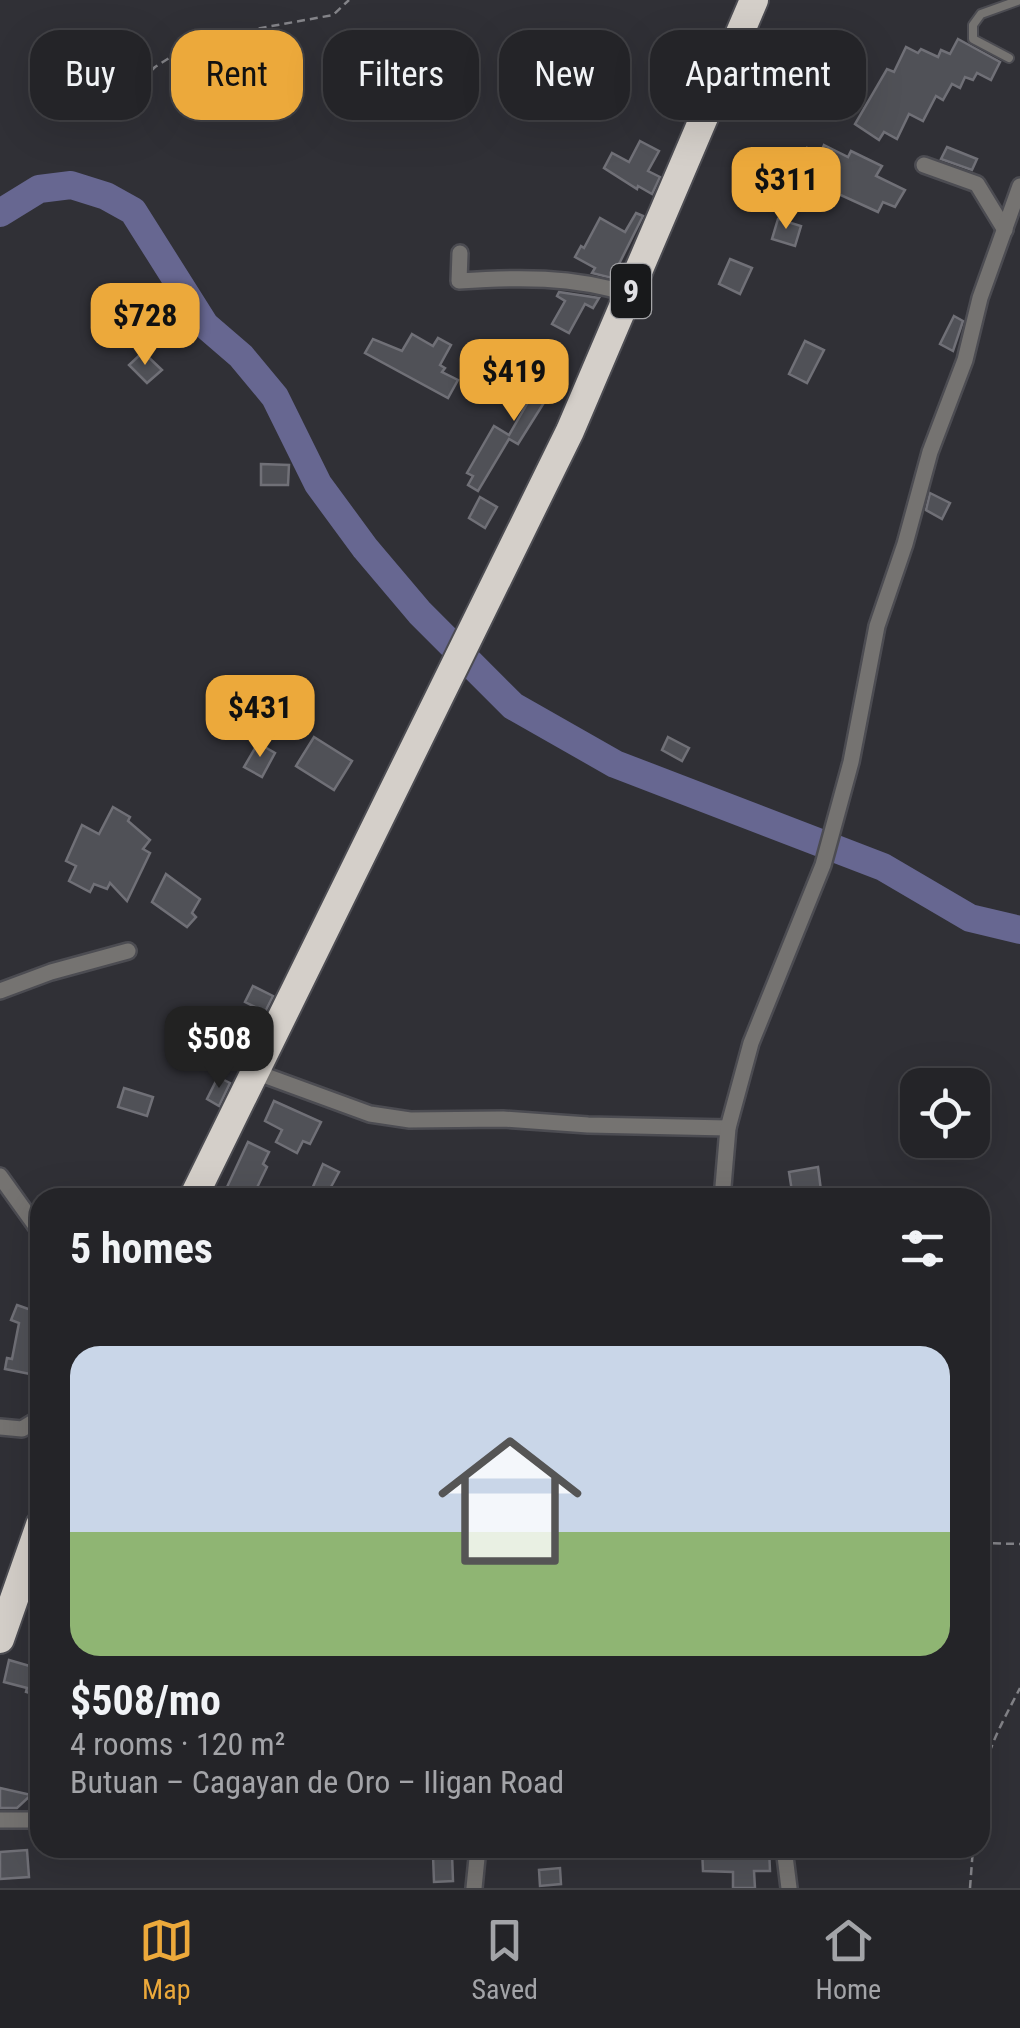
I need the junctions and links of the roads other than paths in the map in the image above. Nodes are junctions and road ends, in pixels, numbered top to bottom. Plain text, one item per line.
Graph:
1 (754, 0) edge
2 (1020, 0) edge
3 (1009, 58) dead end
4 (924, 165) dead end
5 (1020, 186) edge
6 (1004, 230) junction
7 (460, 253) dead end
8 (629, 294) junction
9 (128, 951) dead end
10 (0, 990) edge
11 (255, 1072) junction
12 (728, 1128) junction
13 (0, 1176) edge
14 (198, 1188) edge
15 (723, 1188) edge
16 (30, 1218) edge
17 (30, 1424) edge
18 (0, 1427) edge
19 (30, 1554) edge
20 (0, 1639) edge
21 (0, 1820) edge
22 (30, 1820) edge
23 (477, 1858) edge
24 (785, 1858) edge
25 (474, 1888) edge
26 (789, 1888) edge

1 - 8 highway, 9
2 - 3 lane
4 - 6 street
5 - 6 street
6 - 12 street
7 - 8 street
8 - 11 highway, 9
9 - 10 street
11 - 12 street
11 - 14 highway, 9
12 - 15 street
13 - 16 street
17 - 18 street
19 - 20 highway
21 - 22 street
23 - 25 street
24 - 26 street

